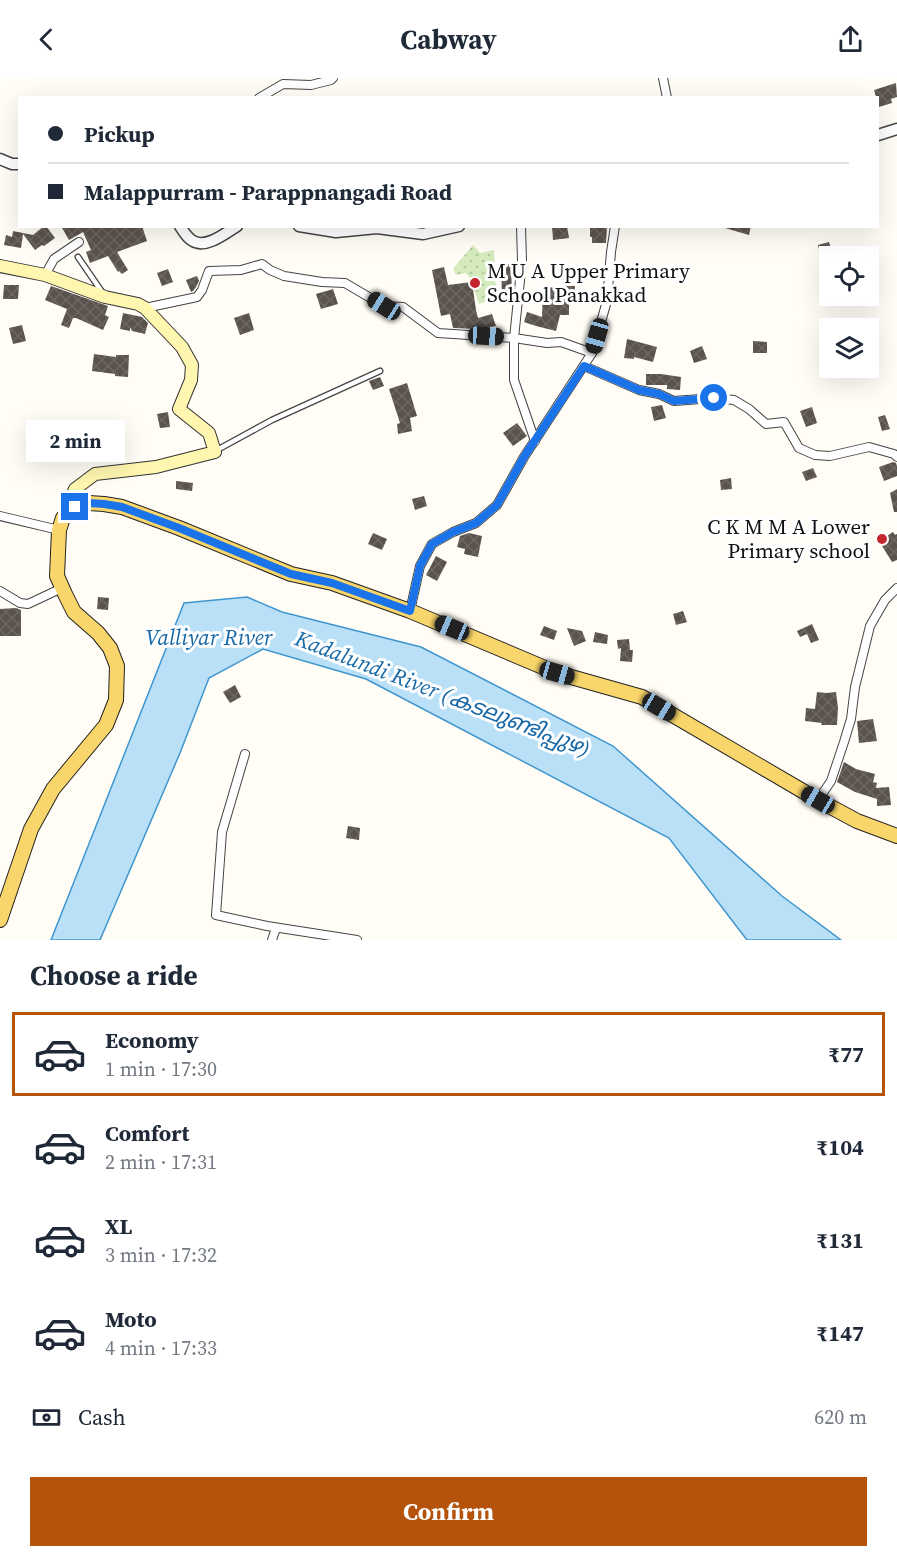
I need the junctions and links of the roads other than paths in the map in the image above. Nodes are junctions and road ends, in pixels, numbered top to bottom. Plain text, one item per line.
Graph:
1 (333, 78) edge
2 (663, 78) edge
3 (262, 96) edge
4 (667, 96) edge
5 (897, 129) edge
6 (879, 135) edge
7 (0, 159) edge
8 (18, 164) edge
9 (182, 228) edge
10 (233, 228) edge
11 (311, 228) edge
12 (377, 228) edge
13 (377, 228) edge
14 (450, 228) edge
15 (521, 228) edge
16 (615, 228) edge
17 (79, 242) dead end
18 (78, 257) dead end
19 (0, 266) edge
20 (45, 275) junction
21 (105, 297) junction
22 (145, 308) junction
23 (514, 338) junction
24 (592, 353) junction
25 (584, 366) junction
26 (380, 371) dead end
27 (535, 441) junction
28 (215, 452) junction
29 (897, 457) edge
30 (0, 516) edge
31 (61, 524) junction
32 (63, 588) junction
33 (897, 588) edge
34 (0, 591) edge
35 (410, 611) junction
36 (245, 754) dead end
37 (818, 800) junction
38 (897, 836) edge
39 (0, 920) edge
40 (276, 928) junction
41 (272, 940) edge
42 (357, 940) edge

1 - 3 street
2 - 4 street
5 - 6 street
7 - 8 street
9 - 10 street
11 - 13 street
12 - 14 street
15 - 23 street
16 - 24 street
17 - 20 street
18 - 21 lane
19 - 20 main road
20 - 21 main road
21 - 22 main road
22 - 23 street
22 - 28 main road
23 - 24 street
23 - 27 street
24 - 25 street
25 - 27 street
25 - 29 street
26 - 28 lane
27 - 35 street
28 - 31 main road
30 - 31 street
31 - 32 main road
31 - 35 main road
32 - 34 street
32 - 39 main road
33 - 37 street
35 - 37 main road
36 - 40 street
37 - 38 main road
40 - 41 street
40 - 42 street

